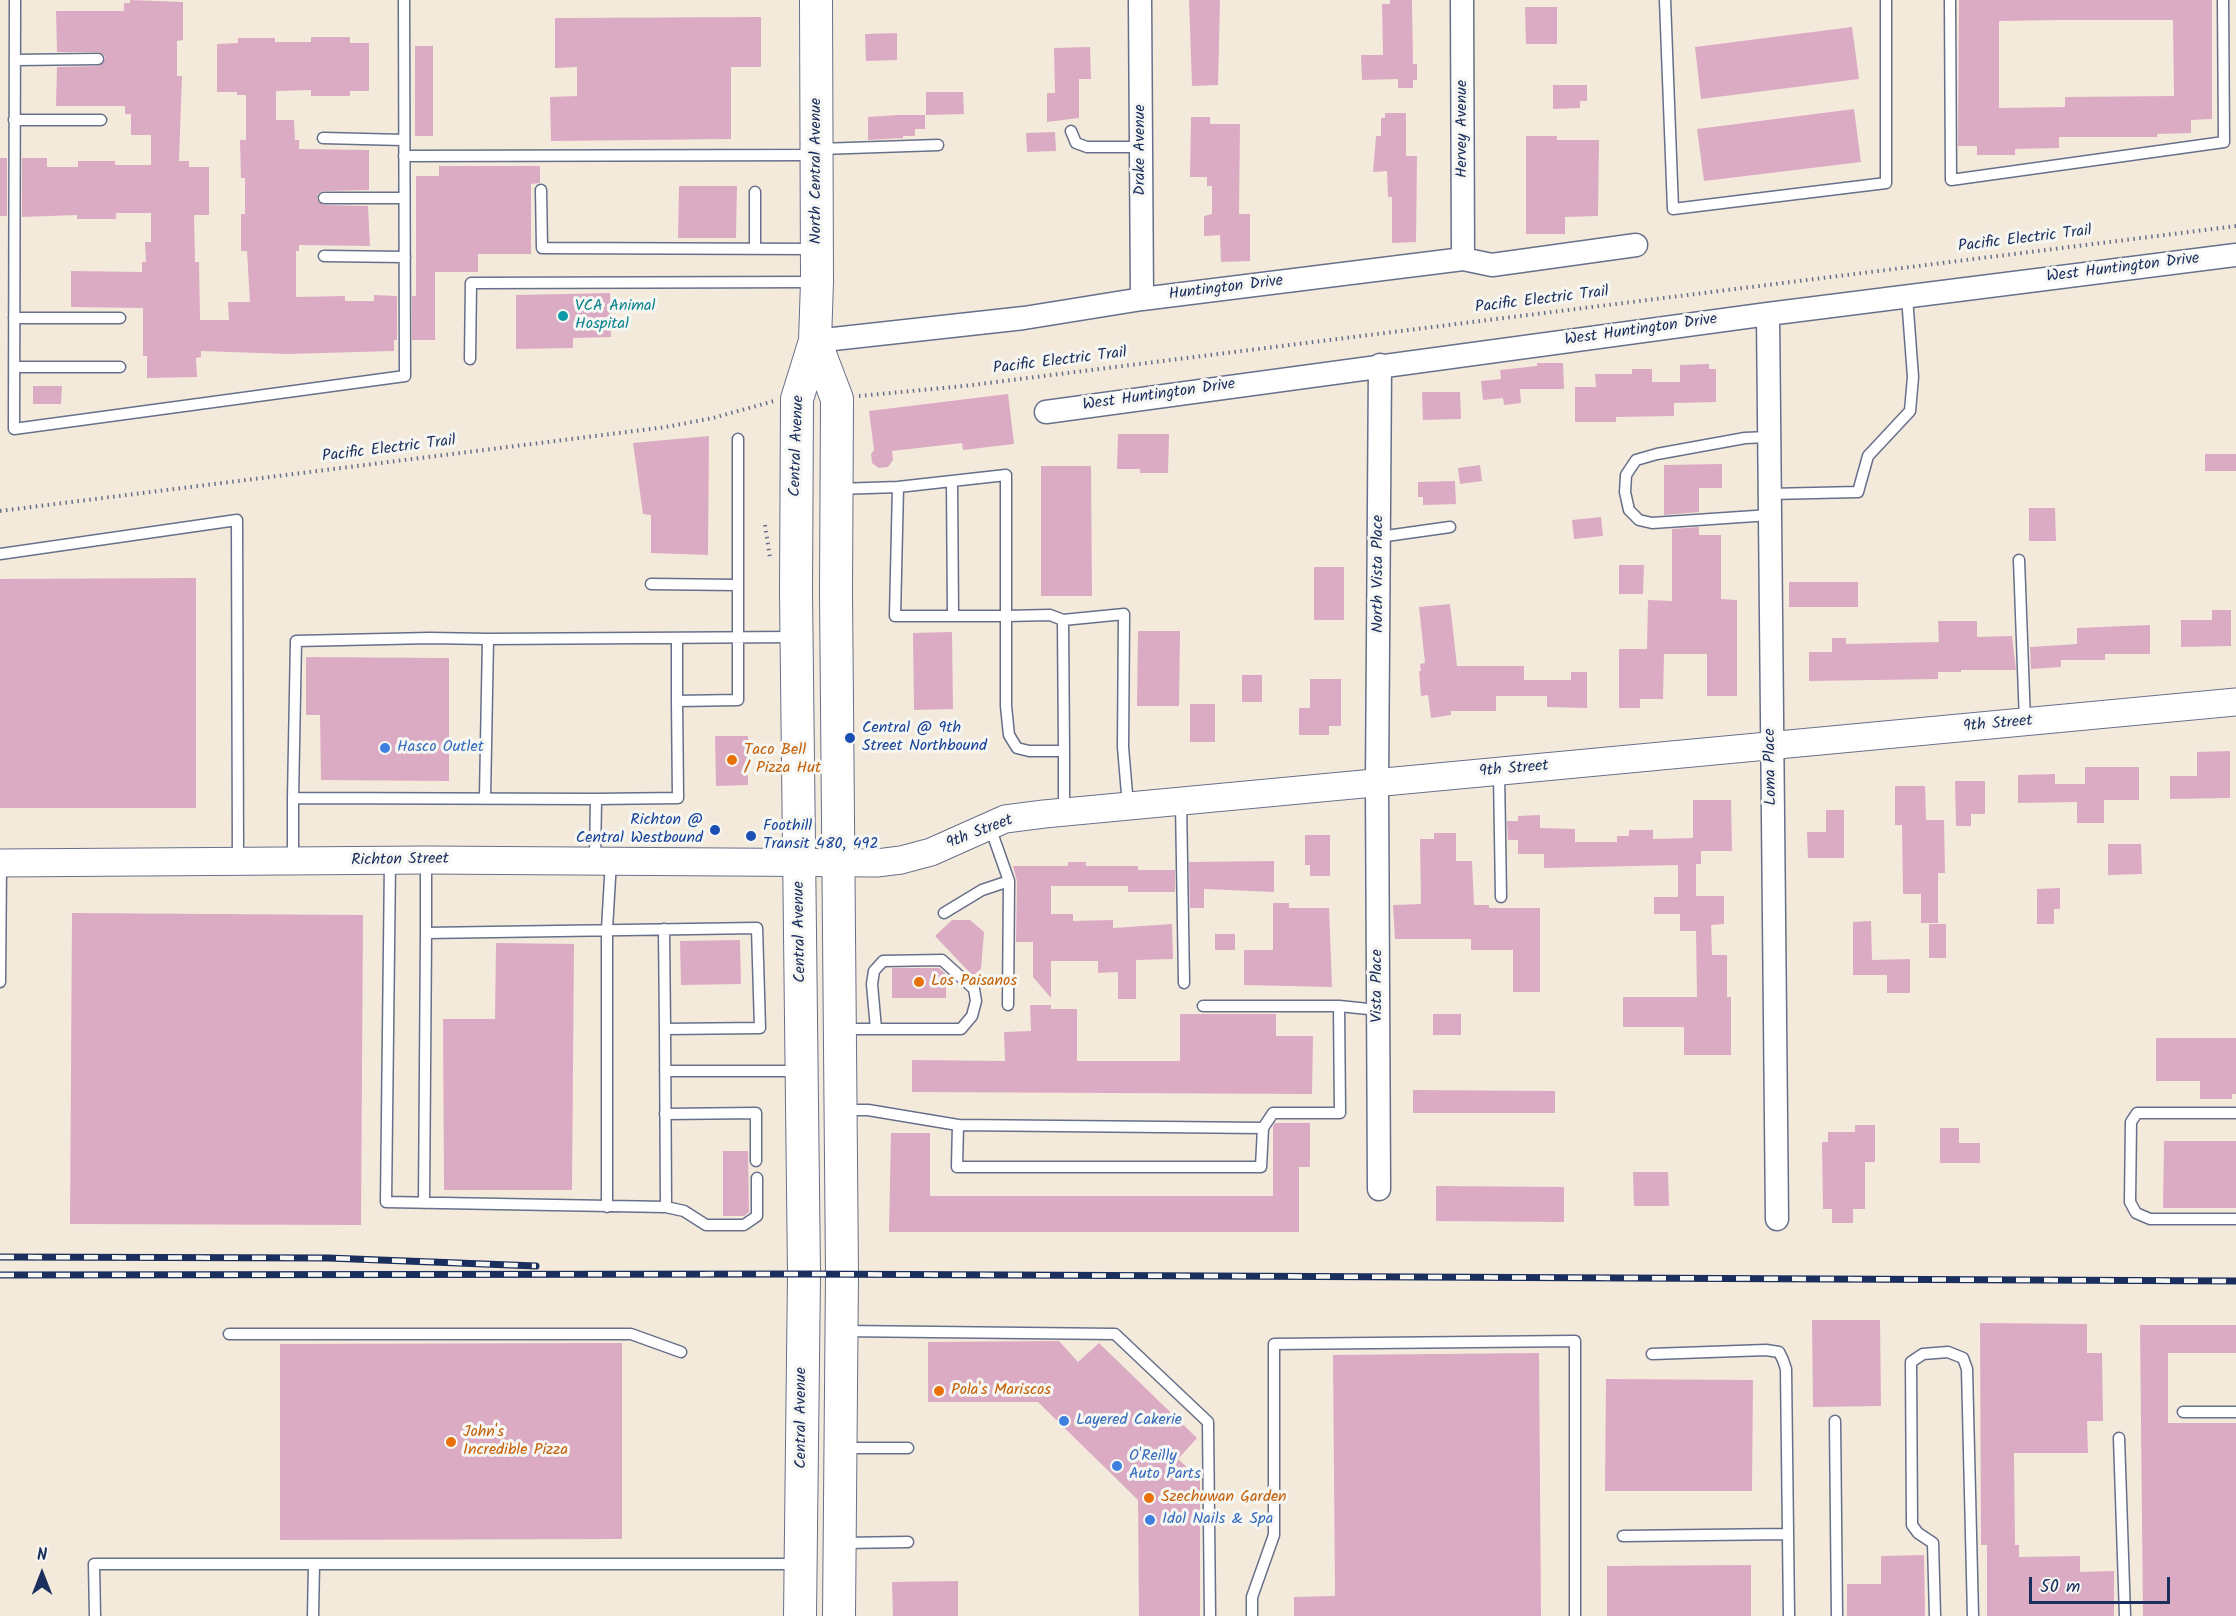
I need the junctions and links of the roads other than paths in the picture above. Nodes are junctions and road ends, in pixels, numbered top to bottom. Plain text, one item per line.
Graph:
1 (15, 0) edge
2 (404, 0) edge
3 (816, 0) edge
4 (1140, 0) edge
5 (1462, 0) edge
6 (1665, 0) edge
7 (1886, 0) edge
8 (1950, 0) edge
9 (2223, 0) edge
10 (98, 59) dead end
11 (15, 60) junction
12 (14, 120) junction
13 (101, 120) dead end
14 (1071, 131) dead end
15 (323, 138) dead end
16 (404, 140) junction
17 (938, 145) dead end
18 (1141, 147) junction
19 (817, 152) junction
20 (404, 156) junction
21 (541, 190) dead end
22 (755, 192) dead end
23 (324, 198) dead end
24 (404, 198) junction
25 (1636, 246) dead end
26 (755, 249) junction
27 (817, 249) junction
28 (2236, 255) edge
29 (324, 256) dead end
30 (405, 257) junction
31 (1464, 259) junction
32 (817, 282) junction
33 (1907, 297) junction
34 (1142, 299) junction
35 (1768, 314) junction
36 (14, 318) junction
37 (120, 318) dead end
38 (815, 341) junction
39 (470, 360) dead end
40 (1380, 365) junction
41 (14, 367) junction
42 (120, 367) dead end
43 (1046, 412) dead end
44 (1769, 437) junction
45 (738, 439) dead end
46 (952, 481) junction
47 (898, 487) junction
48 (836, 489) junction
49 (1770, 505) junction
50 (1450, 527) dead end
51 (1379, 537) junction
52 (0, 554) edge
53 (2019, 560) dead end
54 (651, 584) dead end
55 (737, 585) junction
56 (953, 616) junction
57 (1006, 616) junction
58 (1063, 620) junction
59 (737, 637) junction
60 (796, 637) junction
61 (677, 638) junction
62 (488, 639) junction
63 (677, 701) junction
64 (2236, 702) edge
65 (2025, 722) junction
66 (1772, 746) junction
67 (1064, 751) junction
68 (1499, 772) junction
69 (1377, 783) junction
70 (485, 797) junction
71 (293, 798) junction
72 (596, 800) junction
73 (1181, 801) junction
74 (1128, 806) junction
75 (1064, 812) junction
76 (989, 826) junction
77 (426, 860) junction
78 (603, 860) junction
79 (800, 860) junction
80 (1, 862) edge
81 (238, 862) junction
82 (293, 862) junction
83 (390, 862) junction
84 (839, 862) junction
85 (1009, 881) junction
86 (1501, 897) dead end
87 (944, 913) dead end
88 (607, 929) junction
89 (664, 929) junction
90 (426, 933) junction
91 (0, 982) edge
92 (1184, 983) dead end
93 (1008, 1005) dead end
94 (1203, 1006) dead end
95 (1339, 1006) junction
96 (1378, 1010) junction
97 (665, 1029) junction
98 (841, 1029) junction
99 (876, 1029) junction
100 (665, 1071) junction
101 (803, 1071) junction
102 (841, 1110) junction
103 (2236, 1113) edge
104 (665, 1114) junction
105 (958, 1125) junction
106 (1263, 1128) junction
107 (756, 1161) dead end
108 (757, 1178) dead end
109 (1379, 1189) dead end
110 (424, 1203) junction
111 (607, 1207) junction
112 (666, 1207) junction
113 (2236, 1219) edge
114 (1777, 1220) dead end
115 (841, 1331) junction
116 (229, 1334) dead end
117 (681, 1352) dead end
118 (1652, 1354) dead end
119 (2183, 1412) dead end
120 (2236, 1412) edge
121 (1835, 1420) dead end
122 (2119, 1438) dead end
123 (841, 1448) junction
124 (908, 1448) dead end
125 (1787, 1534) junction
126 (1623, 1536) dead end
127 (908, 1542) dead end
128 (840, 1543) junction
129 (314, 1564) junction
130 (801, 1564) junction
131 (95, 1616) edge
132 (313, 1616) edge
133 (800, 1616) edge
134 (839, 1616) edge
135 (1210, 1616) edge
136 (1252, 1616) edge
137 (1575, 1616) edge
138 (1789, 1616) edge
139 (1837, 1616) edge
140 (1935, 1616) edge
141 (1973, 1616) edge
142 (2125, 1616) edge

1 - 11 lane
2 - 16 lane
3 - 19 main road, North Central Avenue
4 - 18 street, Drake Avenue
5 - 31 street, Hervey Avenue
6 - 7 lane
8 - 9 lane
10 - 11 lane
11 - 12 lane
12 - 13 lane
12 - 36 lane
14 - 18 lane
15 - 16 lane
16 - 20 lane
17 - 19 lane
18 - 34 street, Drake Avenue
19 - 20 lane
19 - 27 main road, North Central Avenue
20 - 24 lane
21 - 26 lane
22 - 26 lane
23 - 24 lane
24 - 30 lane
25 - 31 street, Huntington Drive
26 - 27 lane
27 - 32 main road, North Central Avenue
28 - 33 street, West Huntington Drive
29 - 30 lane
30 - 41 lane
31 - 34 street, Huntington Drive
32 - 38 main road, North Central Avenue
32 - 39 lane
33 - 35 street, West Huntington Drive
33 - 49 lane
34 - 38 street, Huntington Drive
35 - 40 street, West Huntington Drive
35 - 44 street, Loma Place
36 - 37 lane
36 - 41 lane
38 - 48 main road, Central Avenue
38 - 60 main road, Central Avenue
40 - 43 street, West Huntington Drive
40 - 51 street, North Vista Place
41 - 42 lane
44 - 49 street, Loma Place
44 - 49 lane
45 - 55 lane
46 - 47 lane
46 - 56 lane
46 - 57 lane
47 - 48 lane
47 - 56 lane
48 - 84 main road, Central Avenue
49 - 66 street, Loma Place
50 - 51 lane
51 - 69 street, North Vista Place
52 - 81 lane
53 - 65 lane
54 - 55 lane
55 - 59 lane
56 - 57 lane
57 - 58 lane
57 - 67 lane
58 - 67 lane
58 - 74 lane
59 - 60 lane
59 - 61 lane
59 - 63 lane
60 - 79 main road, Central Avenue
61 - 62 lane
61 - 63 lane
62 - 70 lane
62 - 71 lane
63 - 72 lane
64 - 65 street, 9th Street
65 - 66 street, 9th Street
66 - 68 street, 9th Street
66 - 114 street, Loma Place
67 - 75 lane
68 - 69 street, 9th Street
68 - 86 lane
69 - 73 street, 9th Street
69 - 96 street, Vista Place
70 - 71 lane
70 - 72 lane
71 - 82 lane
72 - 78 lane
73 - 74 street, 9th Street
73 - 92 lane
74 - 75 street, 9th Street
75 - 76 street, 9th Street
76 - 84 street, 9th Street
76 - 85 lane
77 - 78 street, Richton Street
77 - 83 street, Richton Street
77 - 90 lane
78 - 79 street, Richton Street
78 - 88 lane
79 - 84 street, 9th Street
79 - 101 main road, Central Avenue
80 - 81 street, Richton Street
80 - 91 lane
81 - 82 street, Richton Street
82 - 83 street, Richton Street
83 - 110 lane
84 - 98 main road, Central Avenue
85 - 87 lane
85 - 93 lane
88 - 89 lane
88 - 90 lane
88 - 111 lane
89 - 97 lane
89 - 97 lane
90 - 110 lane
94 - 95 lane
95 - 96 lane
95 - 106 lane
96 - 109 street, Vista Place
97 - 100 lane
98 - 99 lane
98 - 102 main road, Central Avenue
99 - 99 lane
100 - 101 lane
100 - 104 lane
101 - 130 main road, Central Avenue
102 - 105 lane
102 - 115 main road, Central Avenue
103 - 113 lane
104 - 107 lane
104 - 112 lane
105 - 106 lane
105 - 106 lane
108 - 112 lane
110 - 111 lane
111 - 112 lane
115 - 123 main road, Central Avenue
115 - 135 lane
116 - 117 lane
118 - 125 lane
119 - 120 lane
121 - 139 lane
122 - 142 lane
123 - 124 lane
123 - 128 main road, Central Avenue
125 - 126 lane
125 - 138 lane
127 - 128 lane
128 - 134 main road, Central Avenue
129 - 130 lane
129 - 131 lane
129 - 132 lane
130 - 133 main road, Central Avenue
136 - 137 lane
140 - 141 lane

